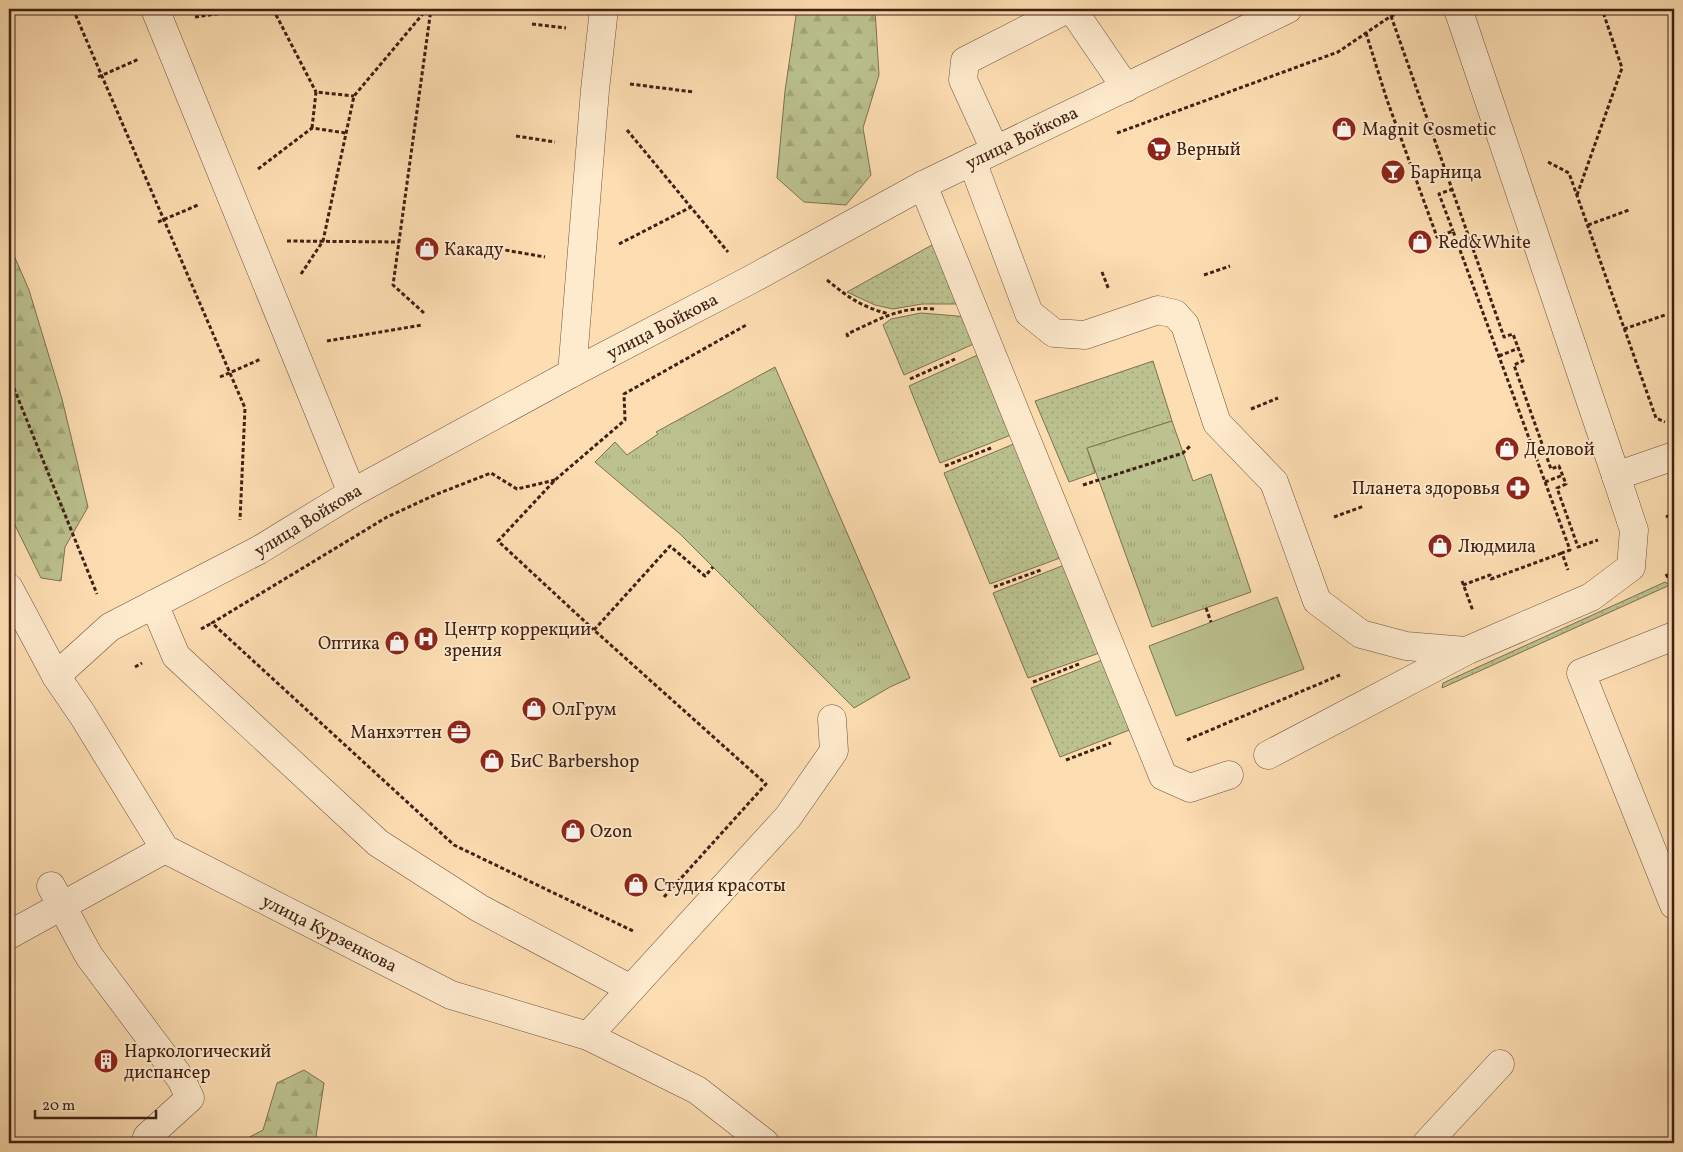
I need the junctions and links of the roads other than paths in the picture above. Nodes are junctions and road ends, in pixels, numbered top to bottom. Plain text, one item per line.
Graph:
1 (604, 9) edge
2 (1067, 9) edge
3 (1072, 9) edge
4 (1288, 9) edge
5 (1458, 9) edge
6 (162, 25) edge
7 (1126, 88) junction
8 (984, 156) junction
9 (923, 185) junction
10 (572, 373) junction
11 (1674, 456) edge
12 (1616, 476) junction
13 (352, 493) junction
14 (9, 588) edge
15 (154, 604) junction
16 (1674, 636) edge
17 (1466, 651) junction
18 (56, 676) junction
19 (832, 719) dead end
20 (1268, 754) dead end
21 (1229, 776) dead end
22 (165, 849) junction
23 (56, 896) junction
24 (1674, 905) edge
25 (9, 935) edge
26 (631, 989) junction
27 (588, 1036) junction
28 (1500, 1064) dead end
29 (146, 1143) edge
30 (765, 1143) edge
31 (1427, 1143) edge

1 - 10 street
2 - 8 street
3 - 7 street
4 - 7 street, улица Войкова
5 - 12 street
6 - 13 street
7 - 8 street, улица Войкова
8 - 9 street, улица Войкова
8 - 17 street
9 - 10 street, улица Войкова
9 - 21 street
10 - 13 street, улица Войкова
11 - 12 street
12 - 17 street
13 - 15 street, улица Войкова
14 - 18 street
15 - 18 street, улица Войкова
15 - 26 street
16 - 24 street
17 - 20 street
18 - 22 street
19 - 26 street
22 - 23 street
22 - 27 street, улица Курзенкова
23 - 25 street
23 - 29 street
26 - 27 street
27 - 30 street, улица Курзенкова
28 - 31 street

